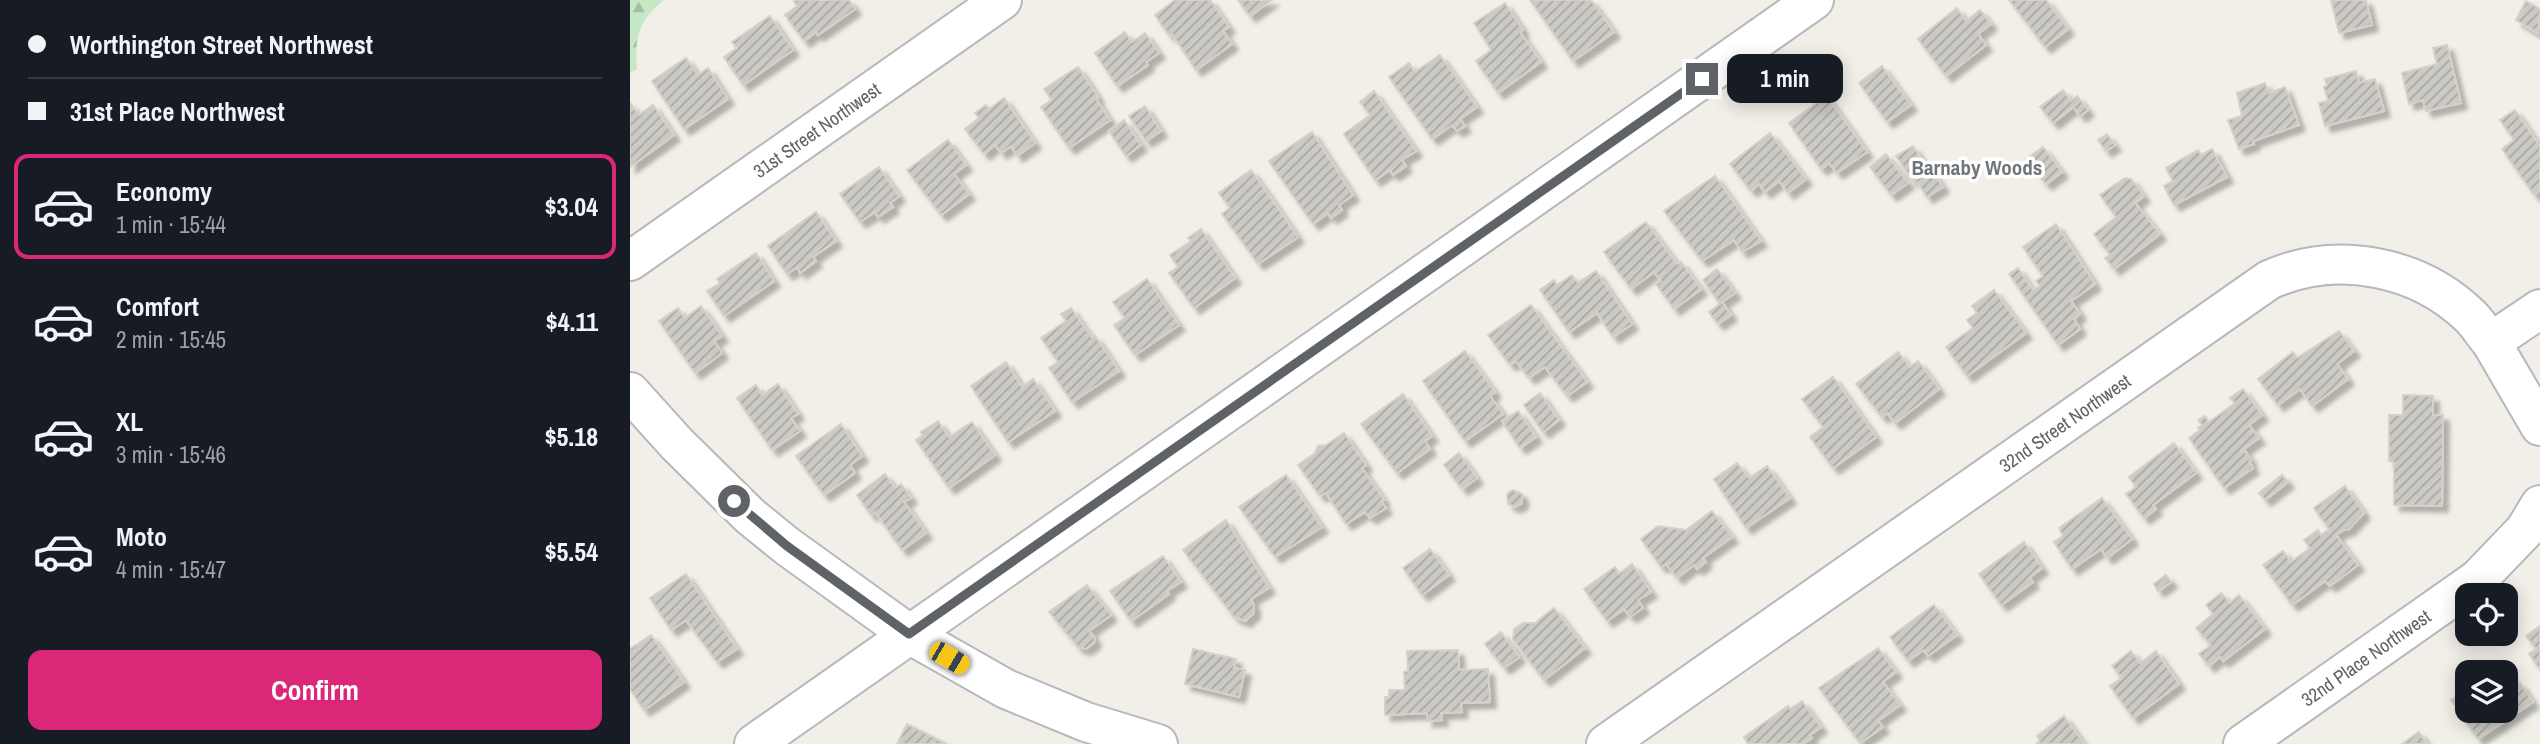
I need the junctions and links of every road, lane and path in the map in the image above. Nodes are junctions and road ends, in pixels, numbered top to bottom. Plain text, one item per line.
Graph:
1 (1002, 0) edge
2 (1814, 0) edge
3 (630, 261) edge
4 (2540, 309) edge
5 (2491, 342) junction
6 (630, 393) edge
7 (2540, 426) edge
8 (2540, 505) edge
9 (909, 634) junction
10 (754, 744) edge
11 (1158, 744) edge
12 (1606, 744) edge
13 (2243, 744) edge

1 - 3 street, 31st Street Northwest
2 - 9 street
4 - 5 street
5 - 7 street, 32nd Street Northwest
5 - 12 street, 32nd Street Northwest
6 - 9 street
8 - 13 street, 32nd Place Northwest
9 - 10 street
9 - 11 street

